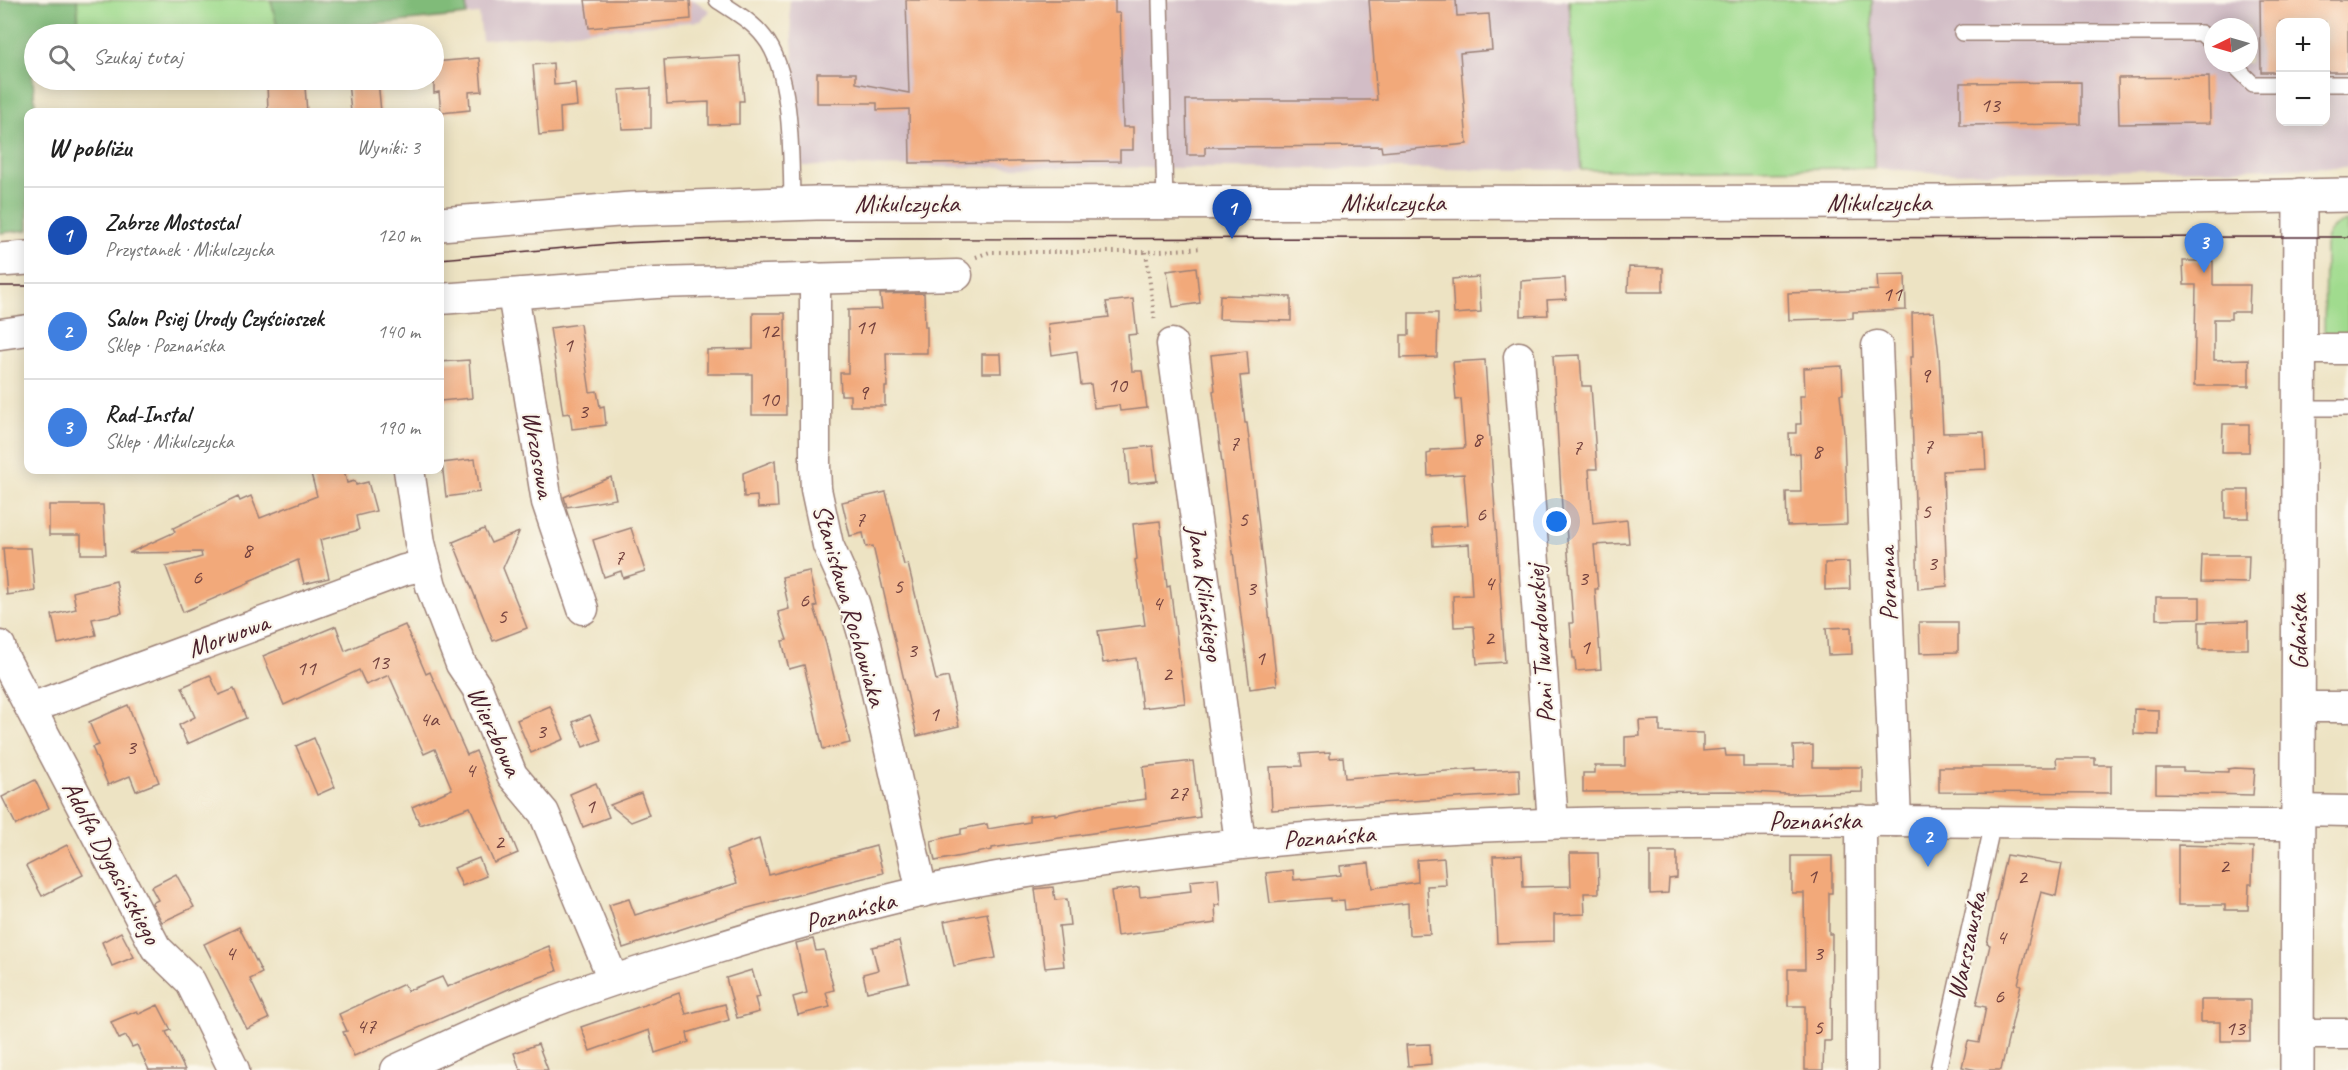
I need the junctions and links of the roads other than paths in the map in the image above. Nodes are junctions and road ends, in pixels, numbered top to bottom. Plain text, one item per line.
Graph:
1 (717, 0) edge
2 (1160, 0) edge
3 (1962, 33) dead end
4 (2204, 36) edge
5 (2241, 72) edge
6 (2276, 84) edge
7 (2330, 84) edge
8 (2348, 84) edge
9 (2300, 195) junction
10 (2348, 195) edge
11 (1165, 203) junction
12 (792, 204) junction
13 (444, 224) edge
14 (24, 258) edge
15 (0, 260) edge
16 (957, 275) road end
17 (815, 278) junction
18 (513, 294) junction
19 (444, 299) edge
20 (24, 331) edge
21 (0, 334) edge
22 (1172, 344) road end
23 (1877, 346) dead end
24 (2299, 349) junction
25 (2348, 349) edge
26 (1519, 357) dead end
27 (2299, 408) junction
28 (2348, 408) edge
29 (411, 474) edge
30 (425, 565) junction
31 (583, 609) dead end
32 (0, 646) edge
33 (2298, 707) junction
34 (2348, 707) edge
35 (31, 708) junction
36 (2348, 811) edge
37 (2297, 818) junction
38 (1861, 820) junction
39 (1896, 821) junction
40 (1553, 822) junction
41 (1993, 823) junction
42 (1240, 842) junction
43 (922, 892) junction
44 (613, 980) junction
45 (2297, 1034) junction
46 (2348, 1034) edge
47 (234, 1070) edge
48 (396, 1070) edge
49 (1862, 1070) edge
50 (1938, 1070) edge
51 (2297, 1070) edge

1 - 12 lane
2 - 11 lane
3 - 4 lane
5 - 6 lane
7 - 8 lane
9 - 10 main road, Mikulczycka
9 - 11 main road, Mikulczycka
9 - 24 main road, Gdańska
11 - 12 main road, Mikulczycka
12 - 13 main road, Mikulczycka
14 - 15 main road
16 - 17 street
17 - 18 street
17 - 43 street, Stanisława Rochowiaka
18 - 19 street
18 - 31 street, Wrzosowa
20 - 21 street
22 - 42 street, Jana Kilińskiego
23 - 39 street, Poranna
24 - 25 street
24 - 27 main road, Gdańska
26 - 40 street, Pani Twardowskiej
27 - 28 lane
27 - 33 main road, Gdańska
29 - 30 street, Wierzbowa
30 - 35 street, Morwowa
30 - 44 street, Wierzbowa
32 - 35 street, Adolfa Dygasińskiego
33 - 34 street
33 - 37 main road, Gdańska
35 - 47 street, Adolfa Dygasińskiego
36 - 37 street, Poznańska
37 - 41 street, Poznańska
37 - 45 main road, Gdańska
38 - 39 street, Poznańska
38 - 40 street, Poznańska
38 - 49 street
39 - 41 street, Poznańska
40 - 42 street, Poznańska
41 - 50 lane, Warszawska
42 - 43 street, Poznańska
43 - 44 street, Poznańska
44 - 48 street, Poznańska
45 - 46 street
45 - 51 main road, Gdańska

